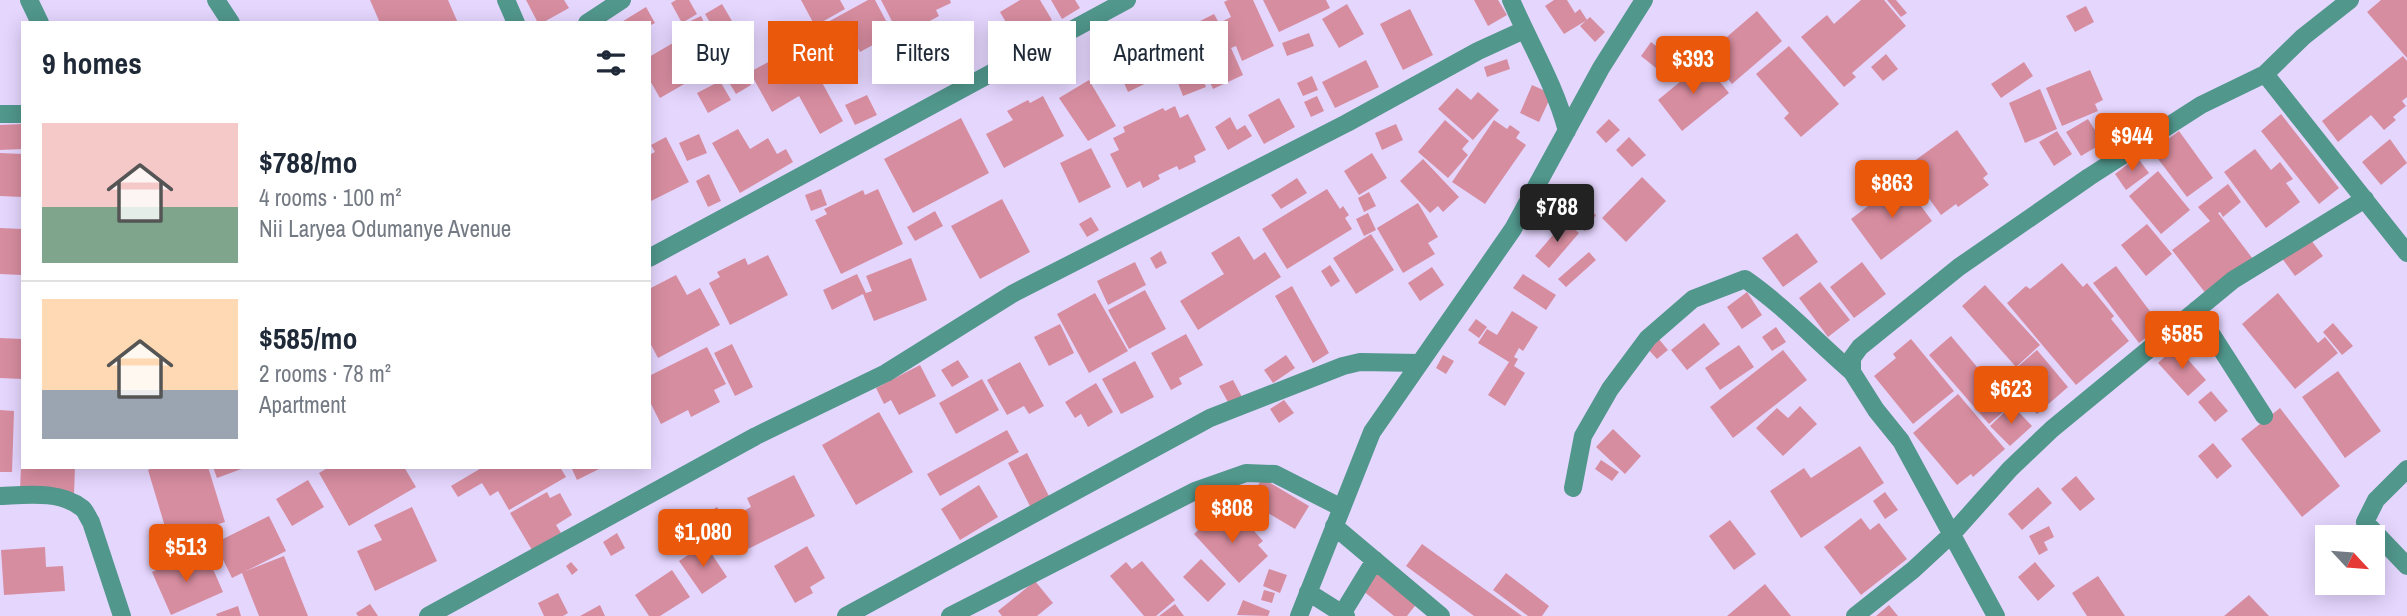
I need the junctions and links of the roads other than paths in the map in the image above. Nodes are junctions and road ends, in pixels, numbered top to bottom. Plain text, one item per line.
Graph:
1 (29, 0) edge
2 (216, 0) edge
3 (506, 0) edge
4 (622, 0) edge
5 (1127, 0) edge
6 (1511, 0) edge
7 (1644, 0) edge
8 (2350, 0) edge
9 (39, 21) edge
10 (230, 21) edge
11 (515, 21) edge
12 (590, 21) edge
13 (1524, 30) junction
14 (2265, 74) junction
15 (0, 114) edge
16 (21, 114) edge
17 (1567, 131) junction
18 (2365, 199) junction
19 (2407, 253) edge
20 (651, 257) edge
21 (2196, 310) junction
22 (1420, 363) junction
23 (1852, 372) junction
24 (2264, 416) dead end
25 (2407, 469) edge
26 (1573, 488) dead end
27 (0, 496) edge
28 (1342, 508) junction
29 (1334, 526) junction
30 (1952, 534) junction
31 (1375, 560) junction
32 (2407, 566) edge
33 (1308, 592) junction
34 (1344, 615) edge
35 (122, 616) edge
36 (428, 616) edge
37 (846, 616) edge
38 (950, 616) edge
39 (1299, 616) edge
40 (1441, 616) edge
41 (1856, 616) edge
42 (1996, 616) edge

1 - 9 street
2 - 10 street
3 - 11 street
4 - 12 street
5 - 20 street
6 - 13 street
7 - 17 street
8 - 14 street
13 - 17 street
13 - 36 street
14 - 18 street
14 - 23 street
15 - 16 street
17 - 22 street
18 - 19 street
18 - 21 street
21 - 24 street
21 - 30 street
22 - 28 street
22 - 37 street
23 - 26 street
23 - 30 street
25 - 32 street
27 - 35 street
28 - 29 street
28 - 38 street
29 - 31 street
29 - 33 street
30 - 41 street
30 - 42 street
31 - 34 street
31 - 40 street
33 - 34 street
33 - 39 street

